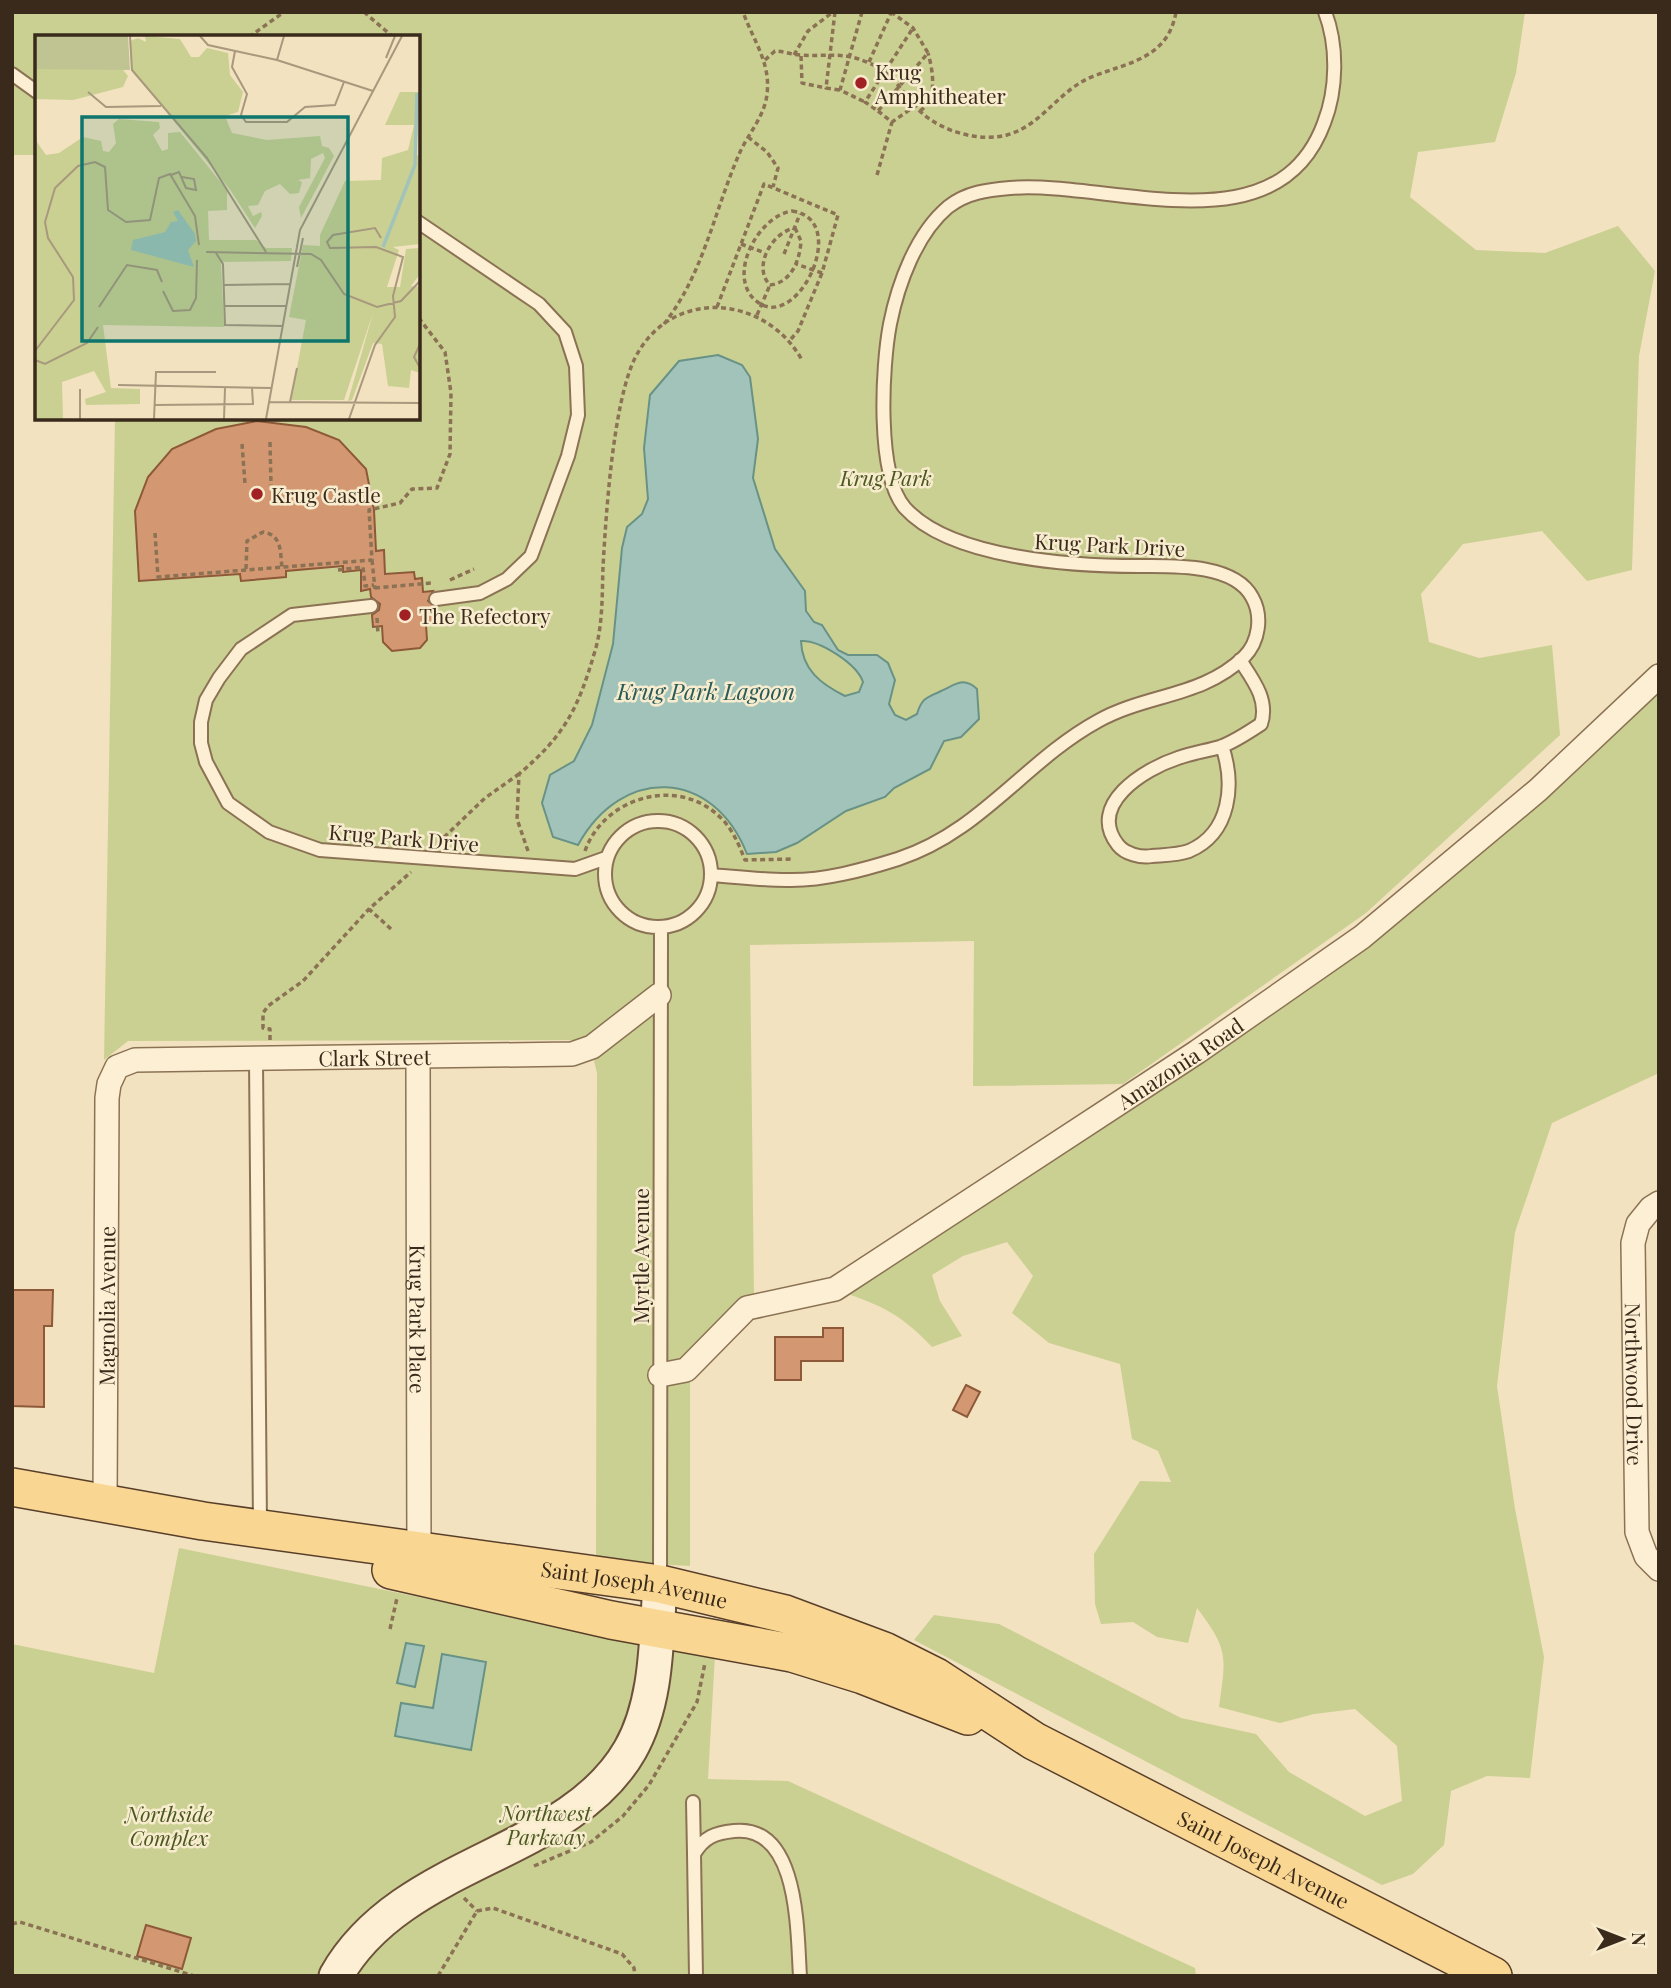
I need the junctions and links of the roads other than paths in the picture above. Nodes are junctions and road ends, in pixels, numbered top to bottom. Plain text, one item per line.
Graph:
1 (1325, 12) edge
2 (12, 74) edge
3 (35, 91) edge
4 (420, 223) edge
5 (436, 598) dead end
6 (371, 606) dead end
7 (1240, 660) junction
8 (1659, 676) edge
9 (1222, 746) junction
10 (606, 858) junction
11 (711, 875) junction
12 (661, 928) junction
13 (659, 995) junction
14 (418, 1059) junction
15 (263, 1060) junction
16 (107, 1110) joint
17 (1659, 1203) edge
18 (660, 1375) junction
19 (12, 1487) edge
20 (105, 1504) junction
21 (203, 1521) junction
22 (260, 1529) junction
23 (1659, 1569) edge
24 (412, 1576) junction
25 (660, 1584) junction
26 (657, 1628) junction
27 (1034, 1741) junction
28 (693, 1802) dead end
29 (695, 1854) junction
30 (336, 1976) edge
31 (696, 1976) edge
32 (800, 1976) edge
33 (1493, 1976) edge

1 - 7 lane, Krug Park Drive
2 - 3 lane
4 - 5 lane
6 - 10 lane, Krug Park Drive
7 - 9 lane
7 - 11 lane, Krug Park Drive
8 - 18 street, Amazonia Road
9 - 9 lane
10 - 11 lane
10 - 12 lane
11 - 12 lane
12 - 13 lane, Myrtle Avenue
13 - 14 street, Clark Street
13 - 18 lane, Myrtle Avenue
14 - 15 street, Clark Street
14 - 24 street, Krug Park Place
15 - 16 street, Clark Street
15 - 22 lane
16 - 20 street, Magnolia Avenue
17 - 23 street, Northwood Drive
18 - 25 lane, Myrtle Avenue
19 - 20 main road, Saint Joseph Avenue
20 - 21 main road, Saint Joseph Avenue
21 - 22 main road, Saint Joseph Avenue
21 - 24 main road, Saint Joseph Avenue
22 - 24 main road, Saint Joseph Avenue
24 - 25 main road, Saint Joseph Avenue
24 - 26 main road, Saint Joseph Avenue
25 - 26 street
25 - 27 main road, Saint Joseph Avenue
26 - 27 main road, Saint Joseph Avenue
26 - 30 street
27 - 33 main road, Saint Joseph Avenue
28 - 29 lane
29 - 31 lane
29 - 32 lane

